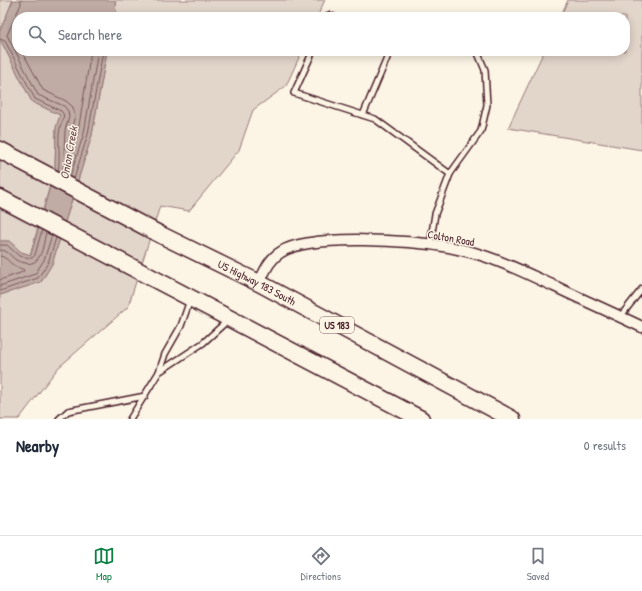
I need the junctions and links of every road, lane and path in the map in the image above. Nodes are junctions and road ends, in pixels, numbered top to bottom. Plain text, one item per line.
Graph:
1 (311, 56) edge
2 (388, 56) edge
3 (479, 56) edge
4 (363, 115) junction
5 (0, 150) edge
6 (450, 174) junction
7 (0, 198) edge
8 (430, 245) junction
9 (259, 283) junction
10 (642, 289) edge
11 (190, 297) junction
12 (620, 317) junction
13 (230, 318) junction
14 (642, 327) edge
15 (159, 372) junction
16 (144, 396) junction
17 (59, 419) edge
18 (130, 419) edge
19 (421, 419) edge
20 (512, 419) edge

1 - 4 lane
2 - 4 lane
3 - 6 lane
4 - 6 lane
5 - 9 highway, US Highway 183 South / US 183
6 - 8 lane
7 - 11 highway
8 - 9 street, Colton Road
8 - 12 street, Colton Road
9 - 20 highway, US Highway 183 South / US 183
10 - 12 lane
11 - 13 highway
11 - 15 lane
12 - 14 street, Colton Road
13 - 15 lane
13 - 19 highway
15 - 16 lane
16 - 17 lane
16 - 18 lane

